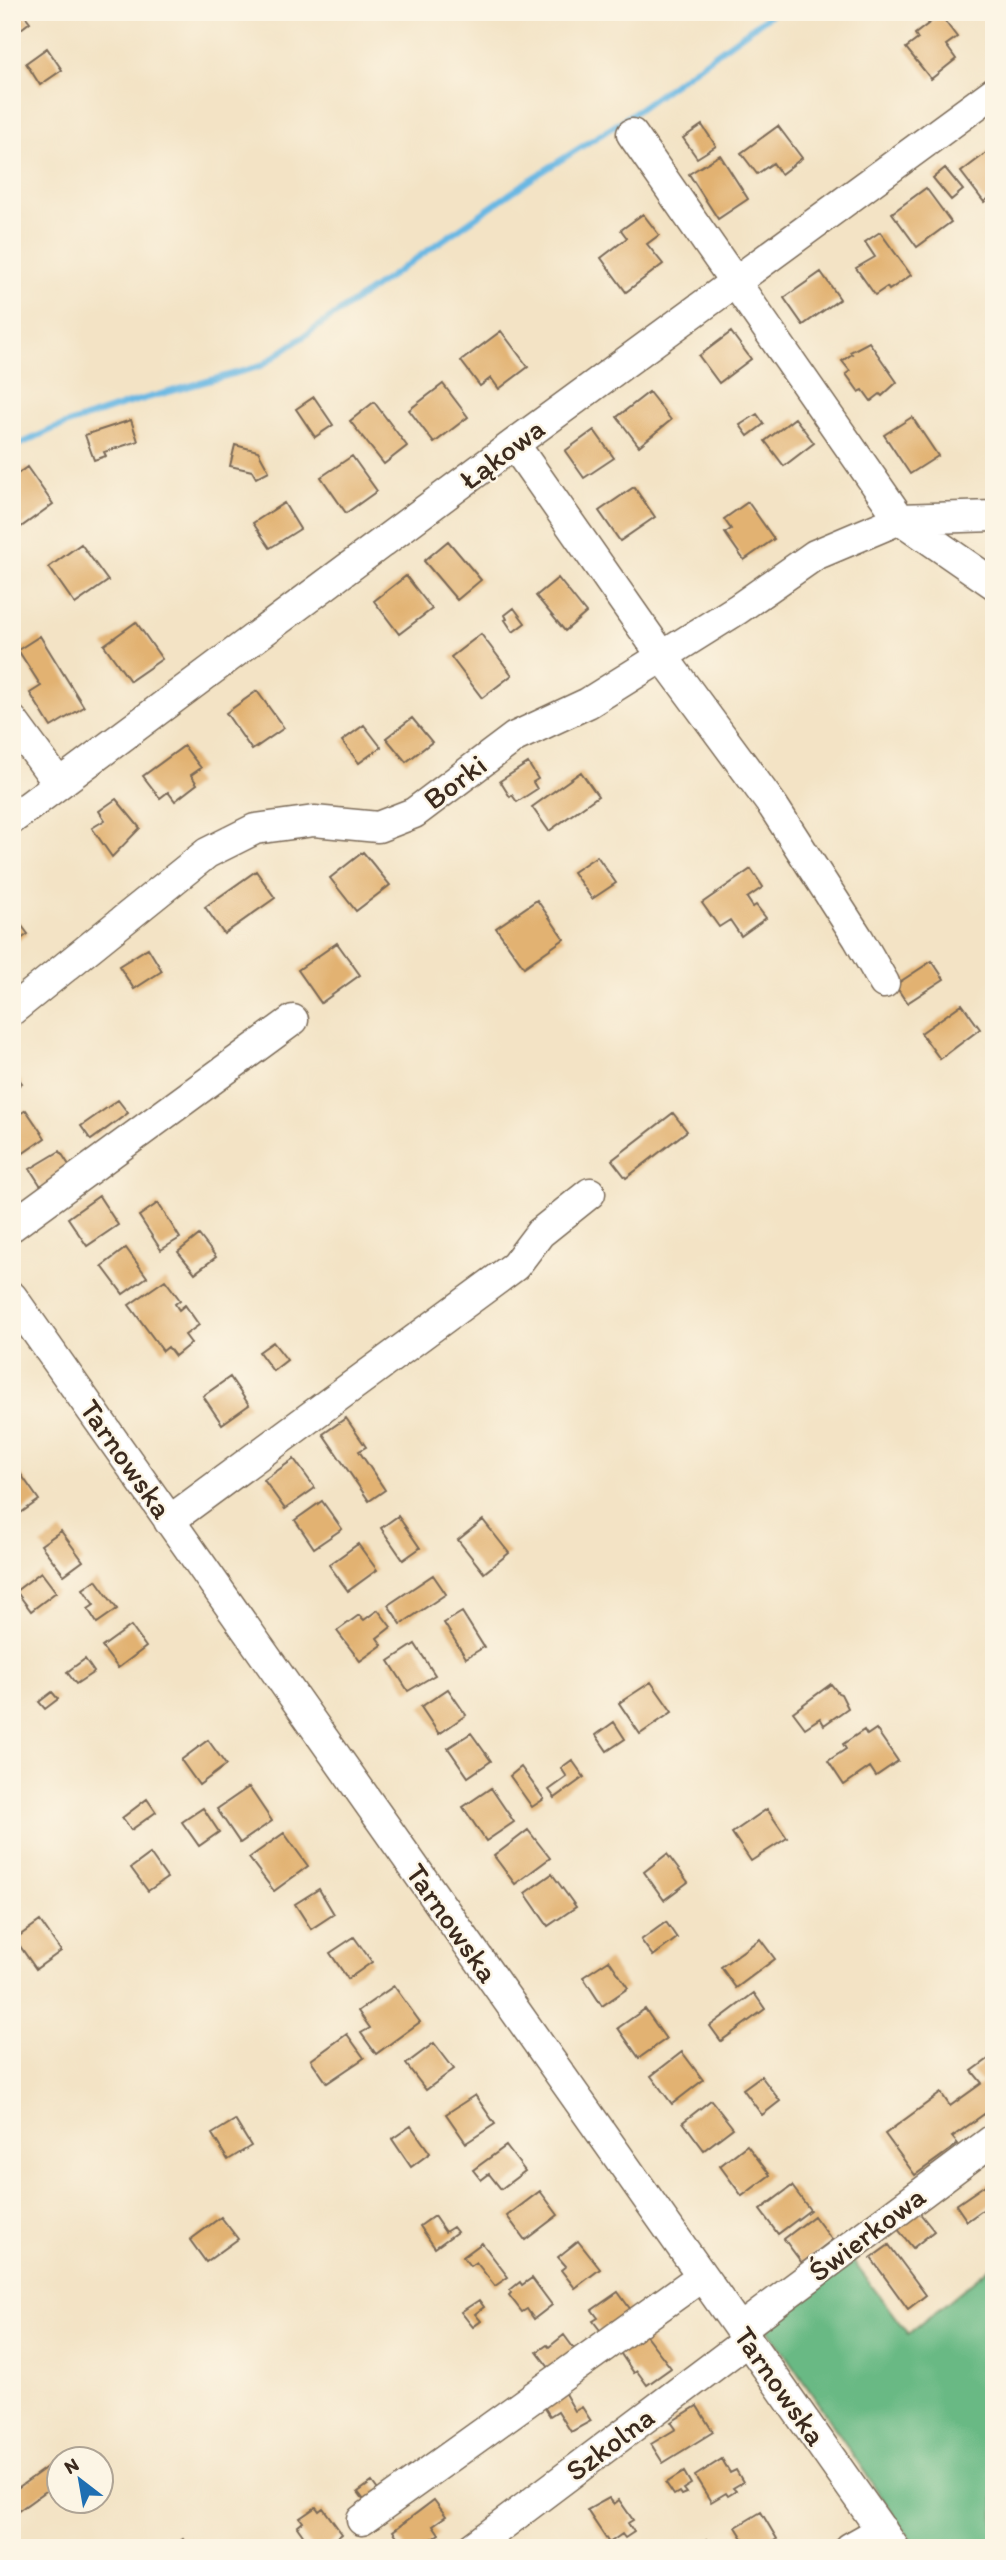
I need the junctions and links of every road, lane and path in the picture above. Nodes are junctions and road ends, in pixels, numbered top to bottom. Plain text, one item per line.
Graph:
1 (994, 92) edge
2 (632, 135) dead end
3 (734, 282) junction
4 (514, 444) junction
5 (994, 516) edge
6 (900, 520) junction
7 (994, 584) edge
8 (663, 657) junction
9 (12, 719) edge
10 (59, 784) junction
11 (12, 819) edge
12 (884, 984) dead end
13 (12, 1010) edge
14 (293, 1020) dead end
15 (590, 1194) dead end
16 (12, 1226) edge
17 (12, 1297) edge
18 (169, 1521) junction
19 (994, 2139) edge
20 (702, 2276) junction
21 (744, 2335) junction
22 (362, 2520) dead end
23 (888, 2539) edge
24 (472, 2548) edge
25 (850, 2548) edge

1 - 3 street, Łąkowa
2 - 3 street
3 - 4 street, Łąkowa
3 - 6 street
4 - 8 street
4 - 10 street, Łąkowa
5 - 6 street
6 - 7 street
6 - 8 street, Borki
8 - 12 street
8 - 13 street, Borki
9 - 10 street
10 - 11 street, Łąkowa
14 - 16 street
15 - 18 street
17 - 18 street, Tarnowska
18 - 20 street, Tarnowska
19 - 21 street, Świerkowa
20 - 21 street, Tarnowska
20 - 22 street
21 - 23 street, Tarnowska
21 - 24 street, Szkolna
23 - 25 street

